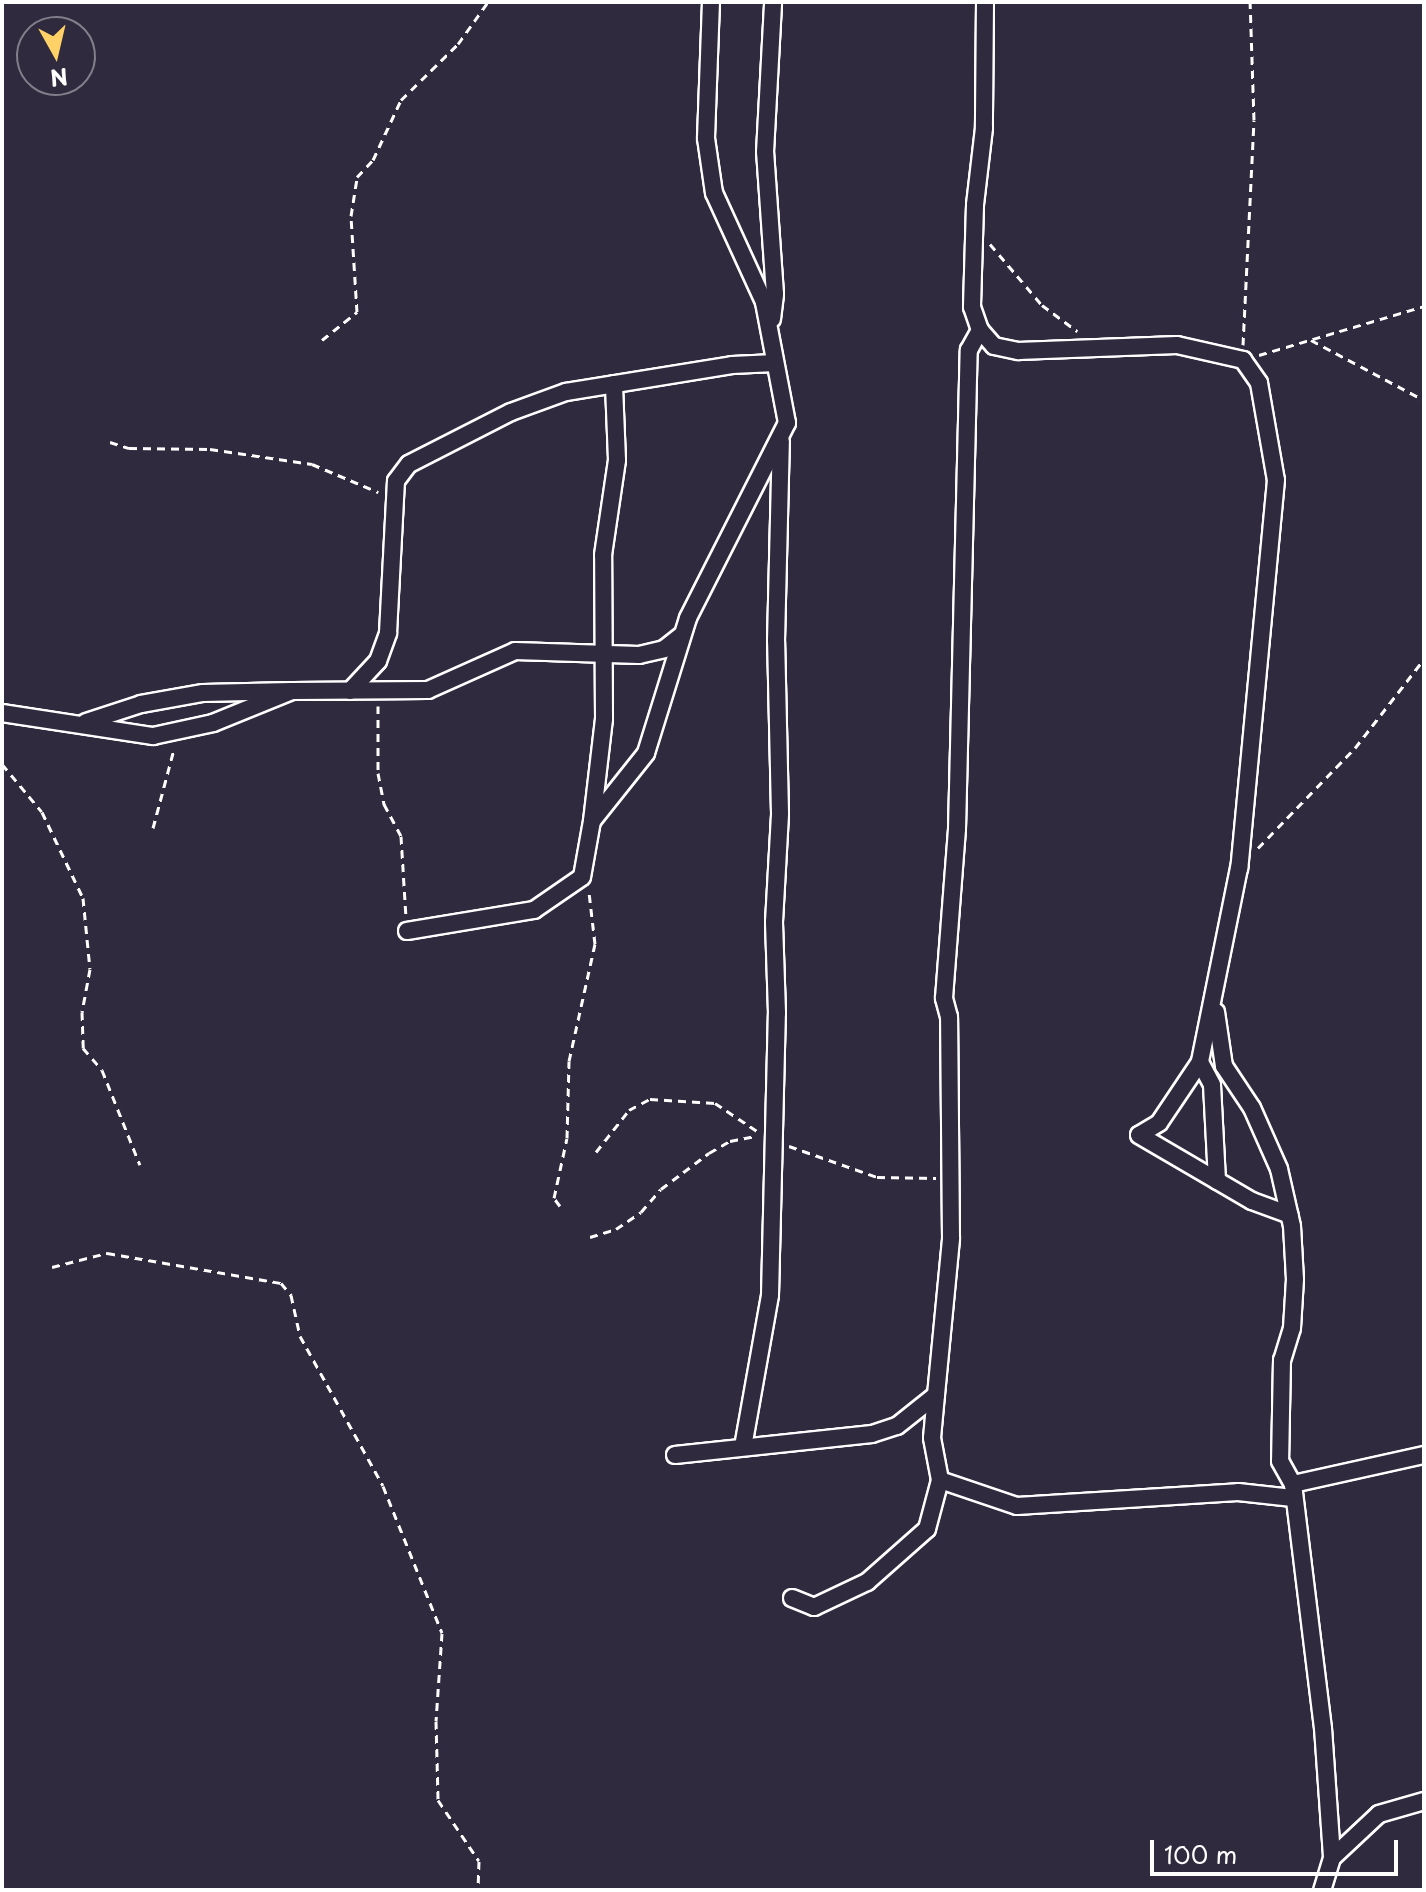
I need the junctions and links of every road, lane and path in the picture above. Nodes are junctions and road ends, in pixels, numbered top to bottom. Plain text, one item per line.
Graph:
1 (488, 2) edge
2 (711, 2) edge
3 (773, 2) edge
4 (985, 2) edge
5 (1250, 2) edge
6 (975, 228) junction
7 (1424, 306) edge
8 (980, 330) junction
9 (770, 335) junction
10 (1087, 335) dead end
11 (1309, 338) junction
12 (322, 340) dead end
13 (1243, 360) junction
14 (775, 363) junction
15 (614, 384) junction
16 (1424, 400) edge
17 (781, 439) junction
18 (110, 442) dead end
19 (394, 503) junction
20 (682, 635) junction
21 (600, 651) junction
22 (1424, 659) edge
23 (380, 690) junction
24 (292, 691) junction
25 (350, 691) junction
26 (2, 713) edge
27 (81, 724) junction
28 (182, 731) junction
29 (2, 764) edge
30 (592, 821) junction
31 (153, 828) dead end
32 (585, 864) junction
33 (1239, 868) junction
34 (407, 931) joint
35 (1215, 1003) junction
36 (1200, 1062) junction
37 (763, 1136) dead end
38 (596, 1152) dead end
39 (140, 1165) dead end
40 (1217, 1181) junction
41 (560, 1206) dead end
42 (1290, 1215) junction
43 (52, 1267) dead end
44 (936, 1395) junction
45 (743, 1447) junction
46 (675, 1455) dead end
47 (1424, 1455) edge
48 (940, 1480) junction
49 (1293, 1491) junction
50 (792, 1598) dead end
51 (1424, 1801) edge
52 (1332, 1858) junction
53 (478, 1890) edge
54 (1322, 1890) edge

1 - 12 path
2 - 9 street
3 - 9 street
4 - 6 street
5 - 13 path
6 - 8 street
6 - 10 path
7 - 11 path
8 - 13 street
8 - 44 street
9 - 14 street
11 - 13 path
11 - 16 path
13 - 33 street
14 - 15 street
14 - 17 street
15 - 19 street
15 - 21 street
17 - 20 street
17 - 45 street
18 - 19 path
19 - 25 street
20 - 21 street
20 - 30 street
21 - 23 street
21 - 30 street
22 - 33 path
23 - 25 street
23 - 34 path
24 - 25 street
24 - 27 street
24 - 28 street
26 - 27 street
27 - 28 street
28 - 31 path
29 - 39 path
30 - 32 street
32 - 34 street
32 - 41 path
33 - 35 street
35 - 36 street
35 - 42 street
36 - 40 street
36 - 40 street
37 - 38 path
40 - 42 street
42 - 49 street
43 - 53 path
44 - 45 street
44 - 48 street
45 - 46 street
47 - 49 street
48 - 49 street
48 - 50 street
49 - 52 street
51 - 52 street
52 - 54 street

